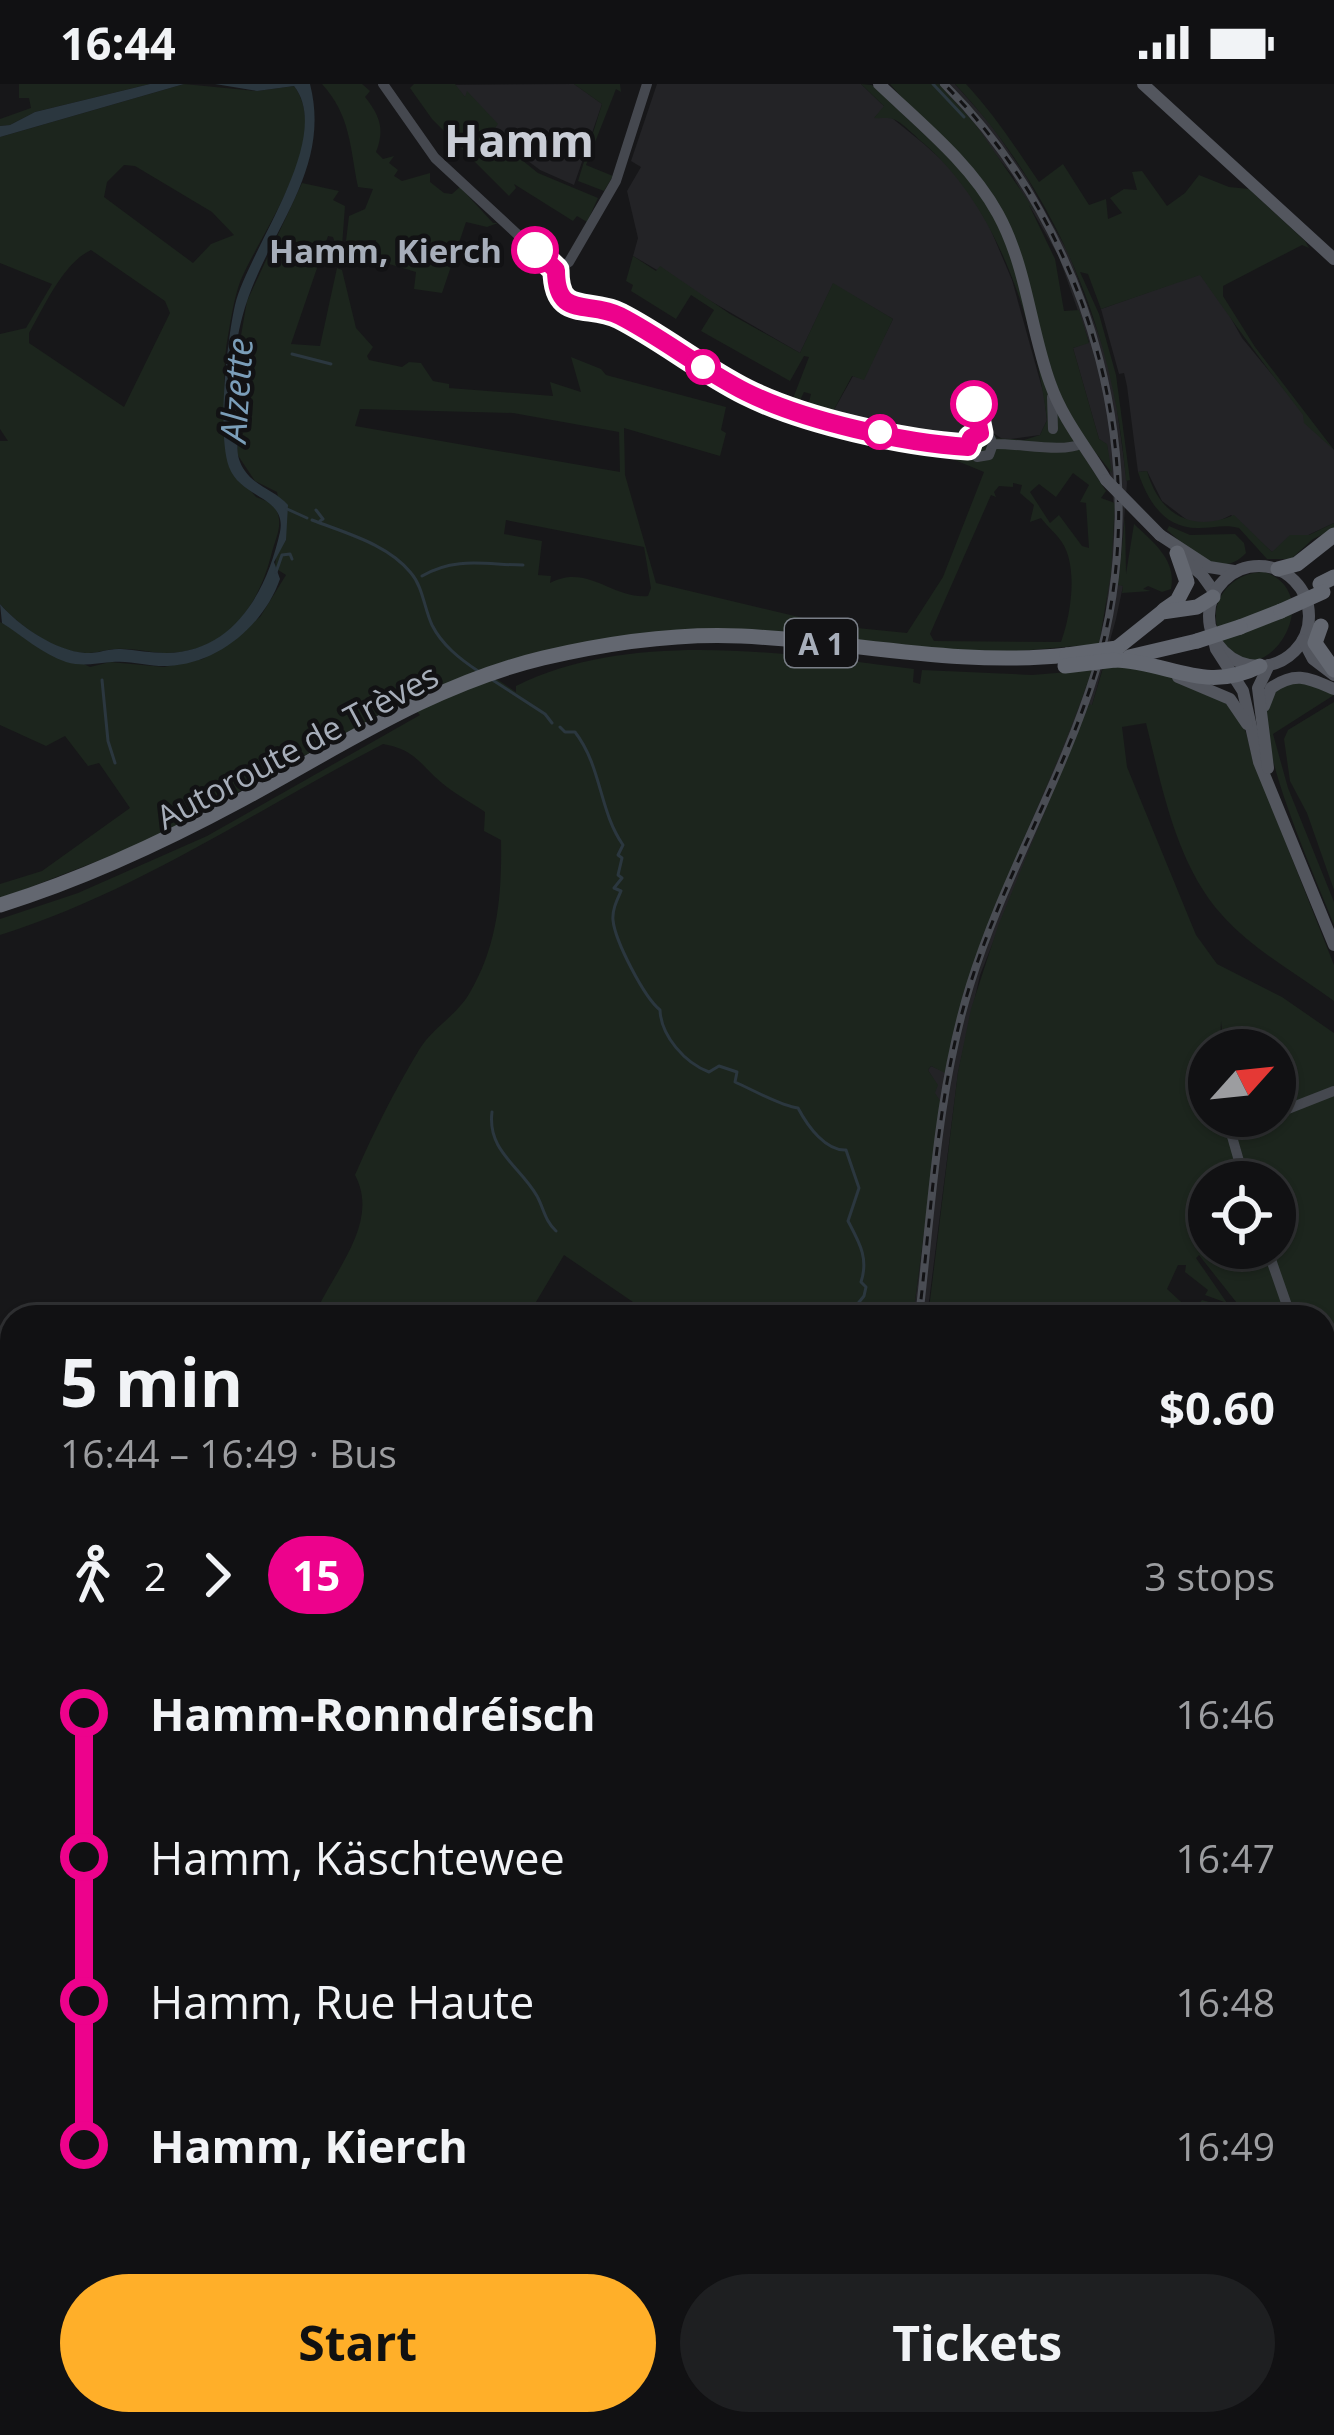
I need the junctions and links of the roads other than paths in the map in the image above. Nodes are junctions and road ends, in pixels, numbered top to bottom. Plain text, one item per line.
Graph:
1 (383, 84) edge
2 (647, 84) edge
3 (879, 84) edge
4 (1143, 84) edge
5 (1334, 259) edge
6 (556, 270) junction
7 (1049, 381) junction
8 (1069, 425) junction
9 (1053, 429) junction
10 (1032, 443) junction
11 (1080, 444) junction
12 (1160, 535) junction
13 (1334, 535) edge
14 (1177, 553) junction
15 (1278, 569) junction
16 (1235, 572) junction
17 (1328, 585) edge
18 (1214, 595) junction
19 (1162, 612) junction
20 (1328, 625) edge
21 (1200, 634) junction
22 (1304, 638) junction
23 (1116, 654) junction
24 (1270, 664) junction
25 (1161, 668) junction
26 (1234, 675) junction
27 (1334, 680) edge
28 (1262, 719) junction
29 (1259, 762) junction
30 (1273, 791) junction
31 (0, 910) edge
32 (1334, 945) edge
33 (1334, 1091) edge
34 (1296, 1106) edge
35 (1274, 1269) edge
36 (1287, 1305) edge

1 - 6 main road
2 - 6 main road
3 - 7 main road
4 - 5 main road
6 - 10 main road
7 - 8 main road
7 - 9 main road
8 - 9 main road
8 - 11 main road
9 - 10 main road
10 - 11 main road
11 - 12 main road, bridge
12 - 14 main road
12 - 16 main road
13 - 15 highway
14 - 18 main road
14 - 19 highway
15 - 16 main road
15 - 22 main road
16 - 18 main road
17 - 21 highway, Autoroute de Trèves / A 1, bridge
18 - 19 highway
18 - 21 main road
19 - 23 highway
20 - 22 highway
20 - 27 highway
21 - 23 highway, Autoroute de Trèves / A 1
21 - 24 main road
21 - 26 main road
22 - 24 main road
22 - 27 main road
23 - 25 highway
23 - 31 highway, Autoroute de Trèves / A 1, bridge
24 - 26 highway
24 - 27 main road
24 - 28 main road
25 - 26 highway
25 - 29 main road
26 - 29 main road
27 - 28 main road
28 - 30 main road
29 - 30 main road
30 - 32 main road
33 - 34 main road
35 - 36 main road

